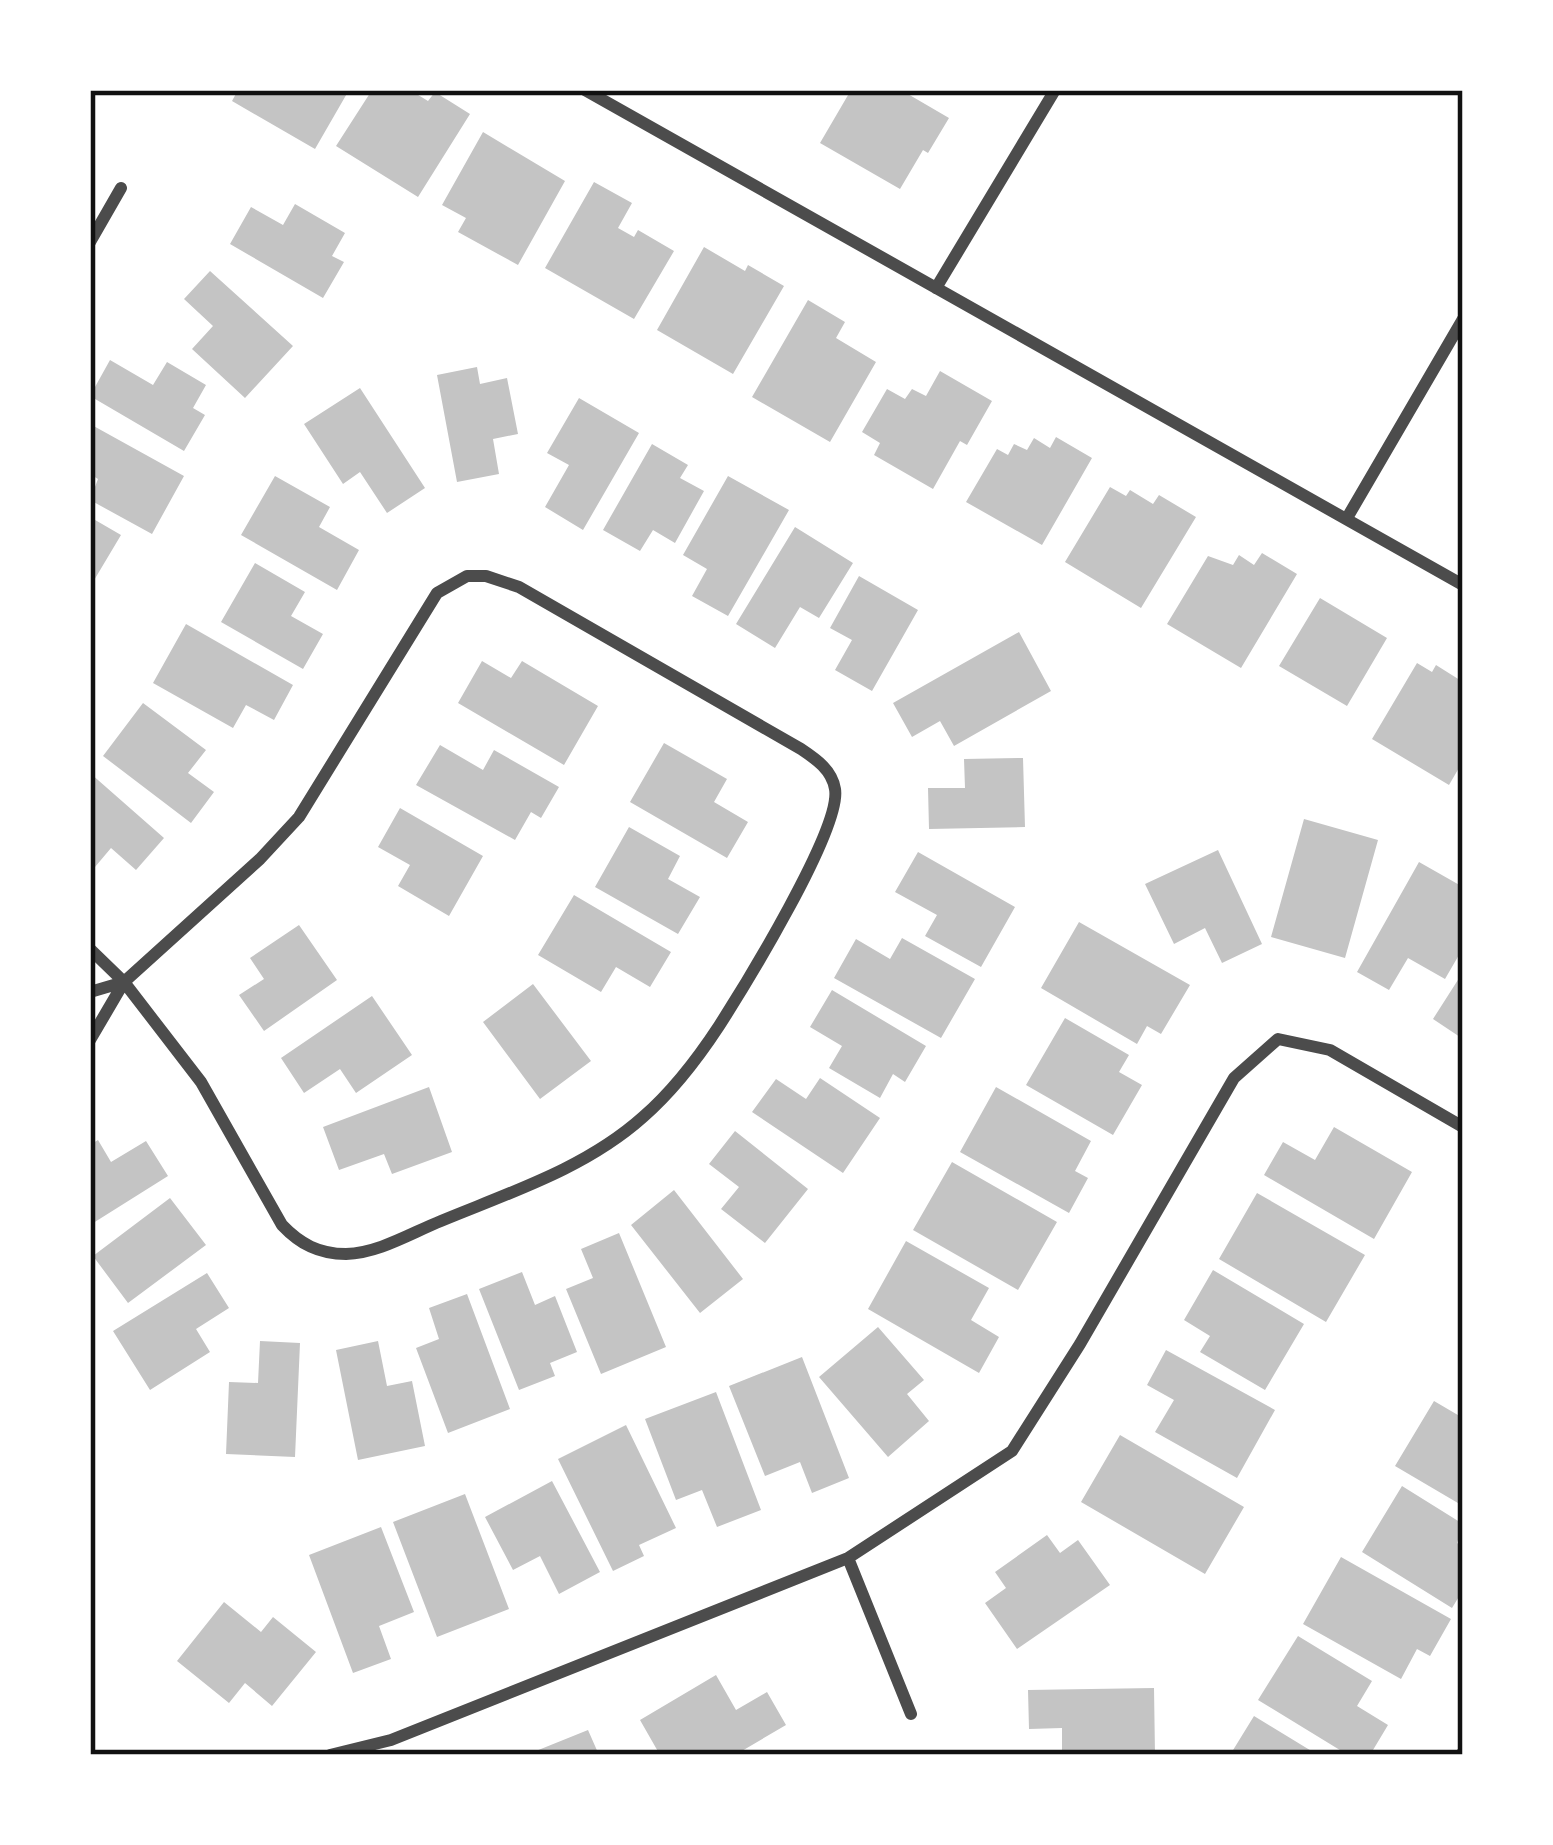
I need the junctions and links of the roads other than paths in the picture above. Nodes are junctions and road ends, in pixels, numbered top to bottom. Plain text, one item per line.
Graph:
1 (585, 90) edge
2 (1054, 90) edge
3 (121, 188) dead end
4 (90, 242) edge
5 (936, 287) junction
6 (1463, 319) edge
7 (1346, 518) junction
8 (1463, 585) edge
9 (90, 949) edge
10 (124, 982) junction
11 (90, 992) edge
12 (90, 1040) edge
13 (1463, 1127) edge
14 (848, 1558) junction
15 (911, 1714) dead end
16 (393, 1748) edge
17 (330, 1755) edge

1 - 5 street
2 - 5 street
3 - 4 street
5 - 7 street
6 - 7 street
7 - 8 street
9 - 10 street
10 - 10 street
10 - 11 street
10 - 12 street
13 - 14 street
14 - 15 street
14 - 16 street
16 - 17 street

